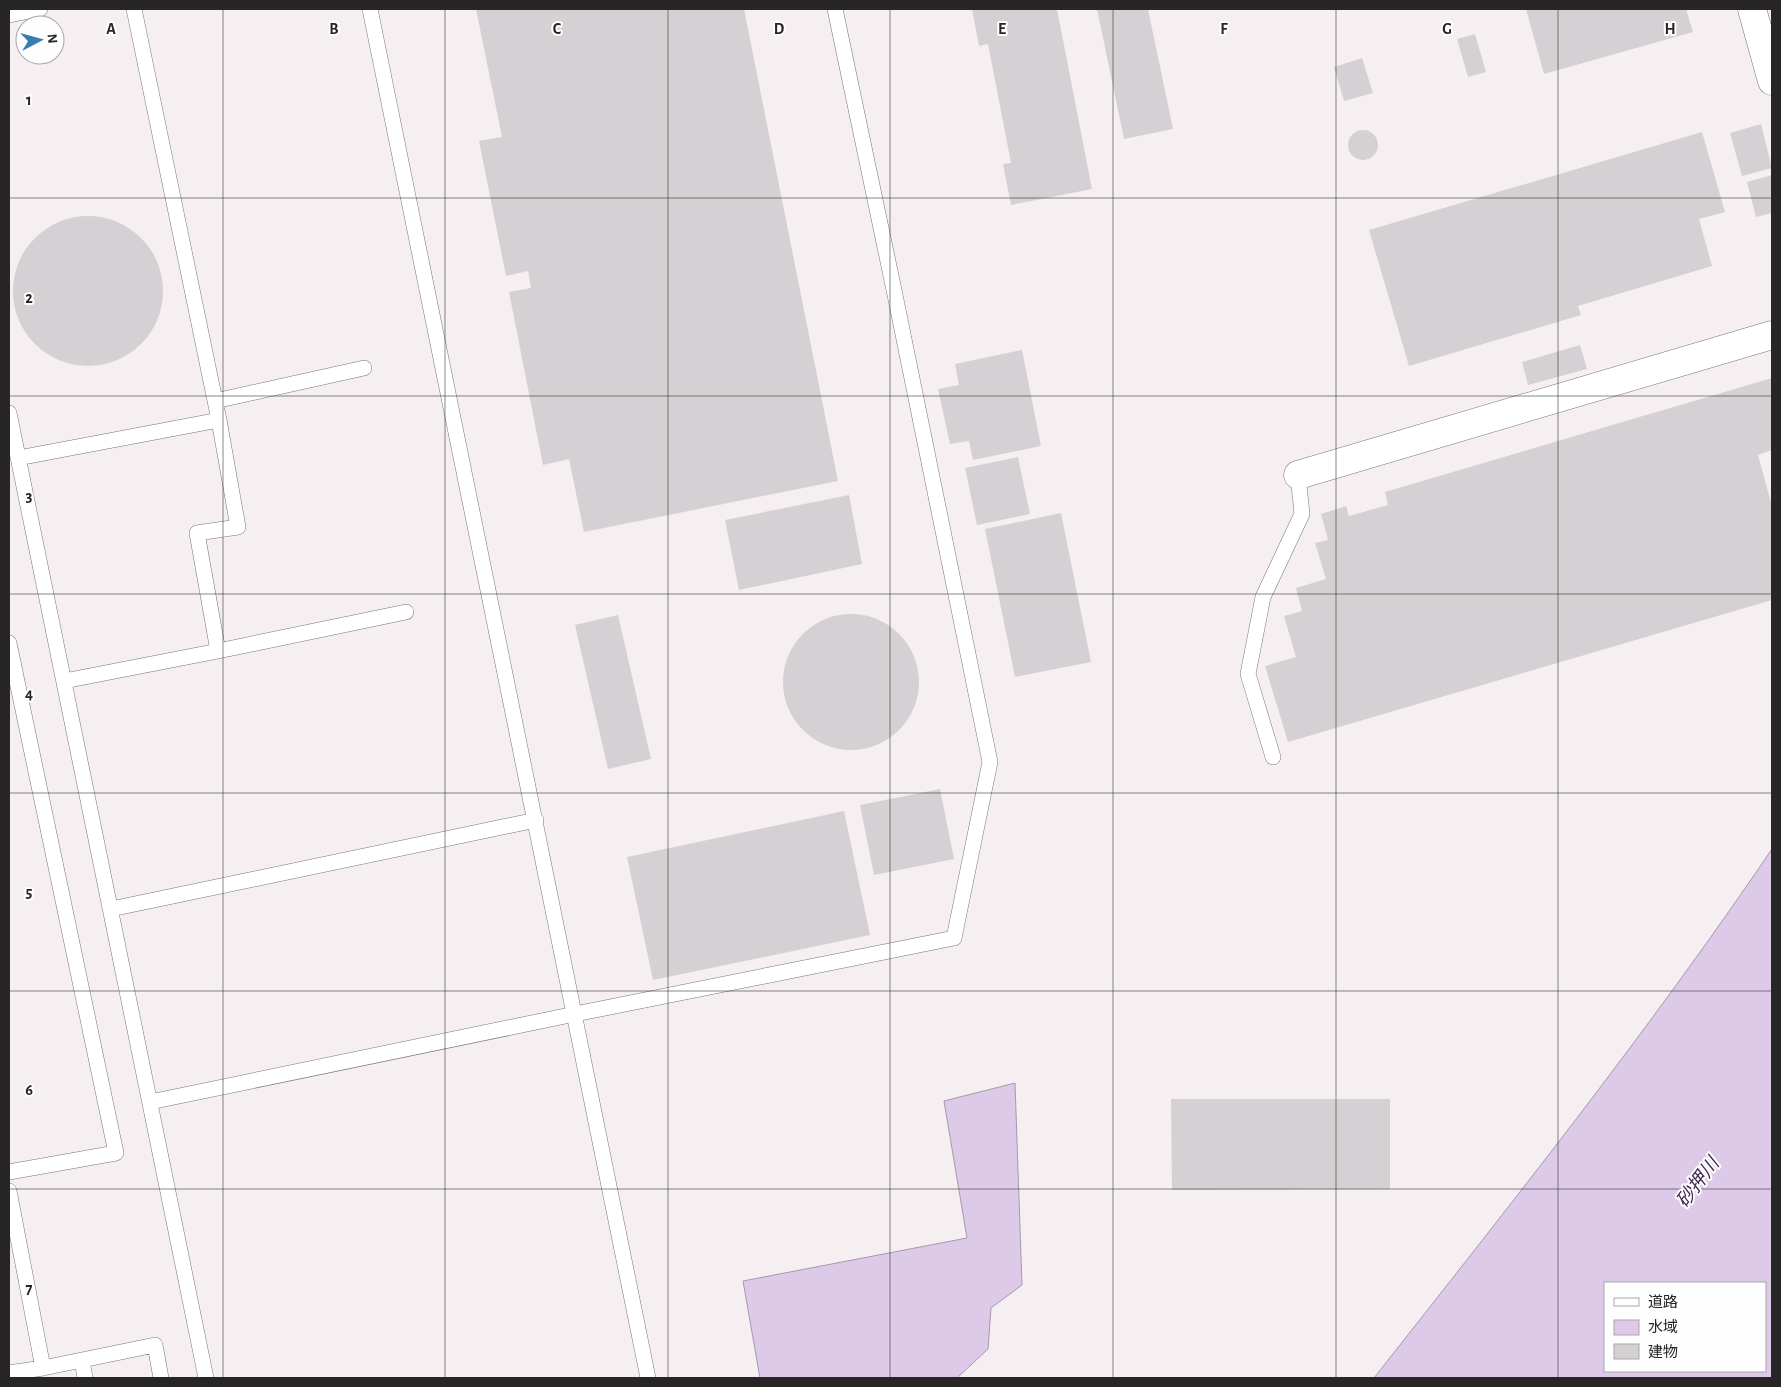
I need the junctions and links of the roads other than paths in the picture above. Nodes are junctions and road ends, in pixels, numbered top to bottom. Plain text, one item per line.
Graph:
1 (40, 9) edge
2 (134, 9) edge
3 (370, 9) edge
4 (835, 9) edge
5 (1752, 9) edge
6 (9, 15) edge
7 (1772, 81) edge
8 (1772, 335) edge
9 (364, 368) dead end
10 (214, 401) junction
11 (9, 413) edge
12 (219, 420) junction
13 (18, 458) junction
14 (1298, 475) joint
15 (406, 612) dead end
16 (9, 643) edge
17 (218, 651) junction
18 (64, 681) junction
19 (1273, 757) dead end
20 (536, 820) junction
21 (111, 909) junction
22 (575, 1014) junction
23 (150, 1102) junction
24 (9, 1172) edge
25 (9, 1191) edge
26 (82, 1360) junction
27 (43, 1368) junction
28 (9, 1373) edge
29 (85, 1378) edge
30 (161, 1378) edge
31 (206, 1378) edge
32 (648, 1378) edge

1 - 6 lane
2 - 10 lane
3 - 20 lane
4 - 22 lane
5 - 7 street
8 - 14 street
9 - 10 lane
10 - 12 lane
11 - 13 lane
12 - 13 lane
12 - 17 lane
13 - 18 lane
14 - 19 lane
15 - 17 lane
16 - 24 lane
17 - 18 lane
18 - 21 lane
20 - 21 lane
20 - 22 lane
21 - 23 lane
22 - 23 lane
22 - 32 lane
23 - 31 lane
25 - 27 lane
26 - 27 lane
26 - 29 lane
26 - 30 lane
27 - 28 lane

